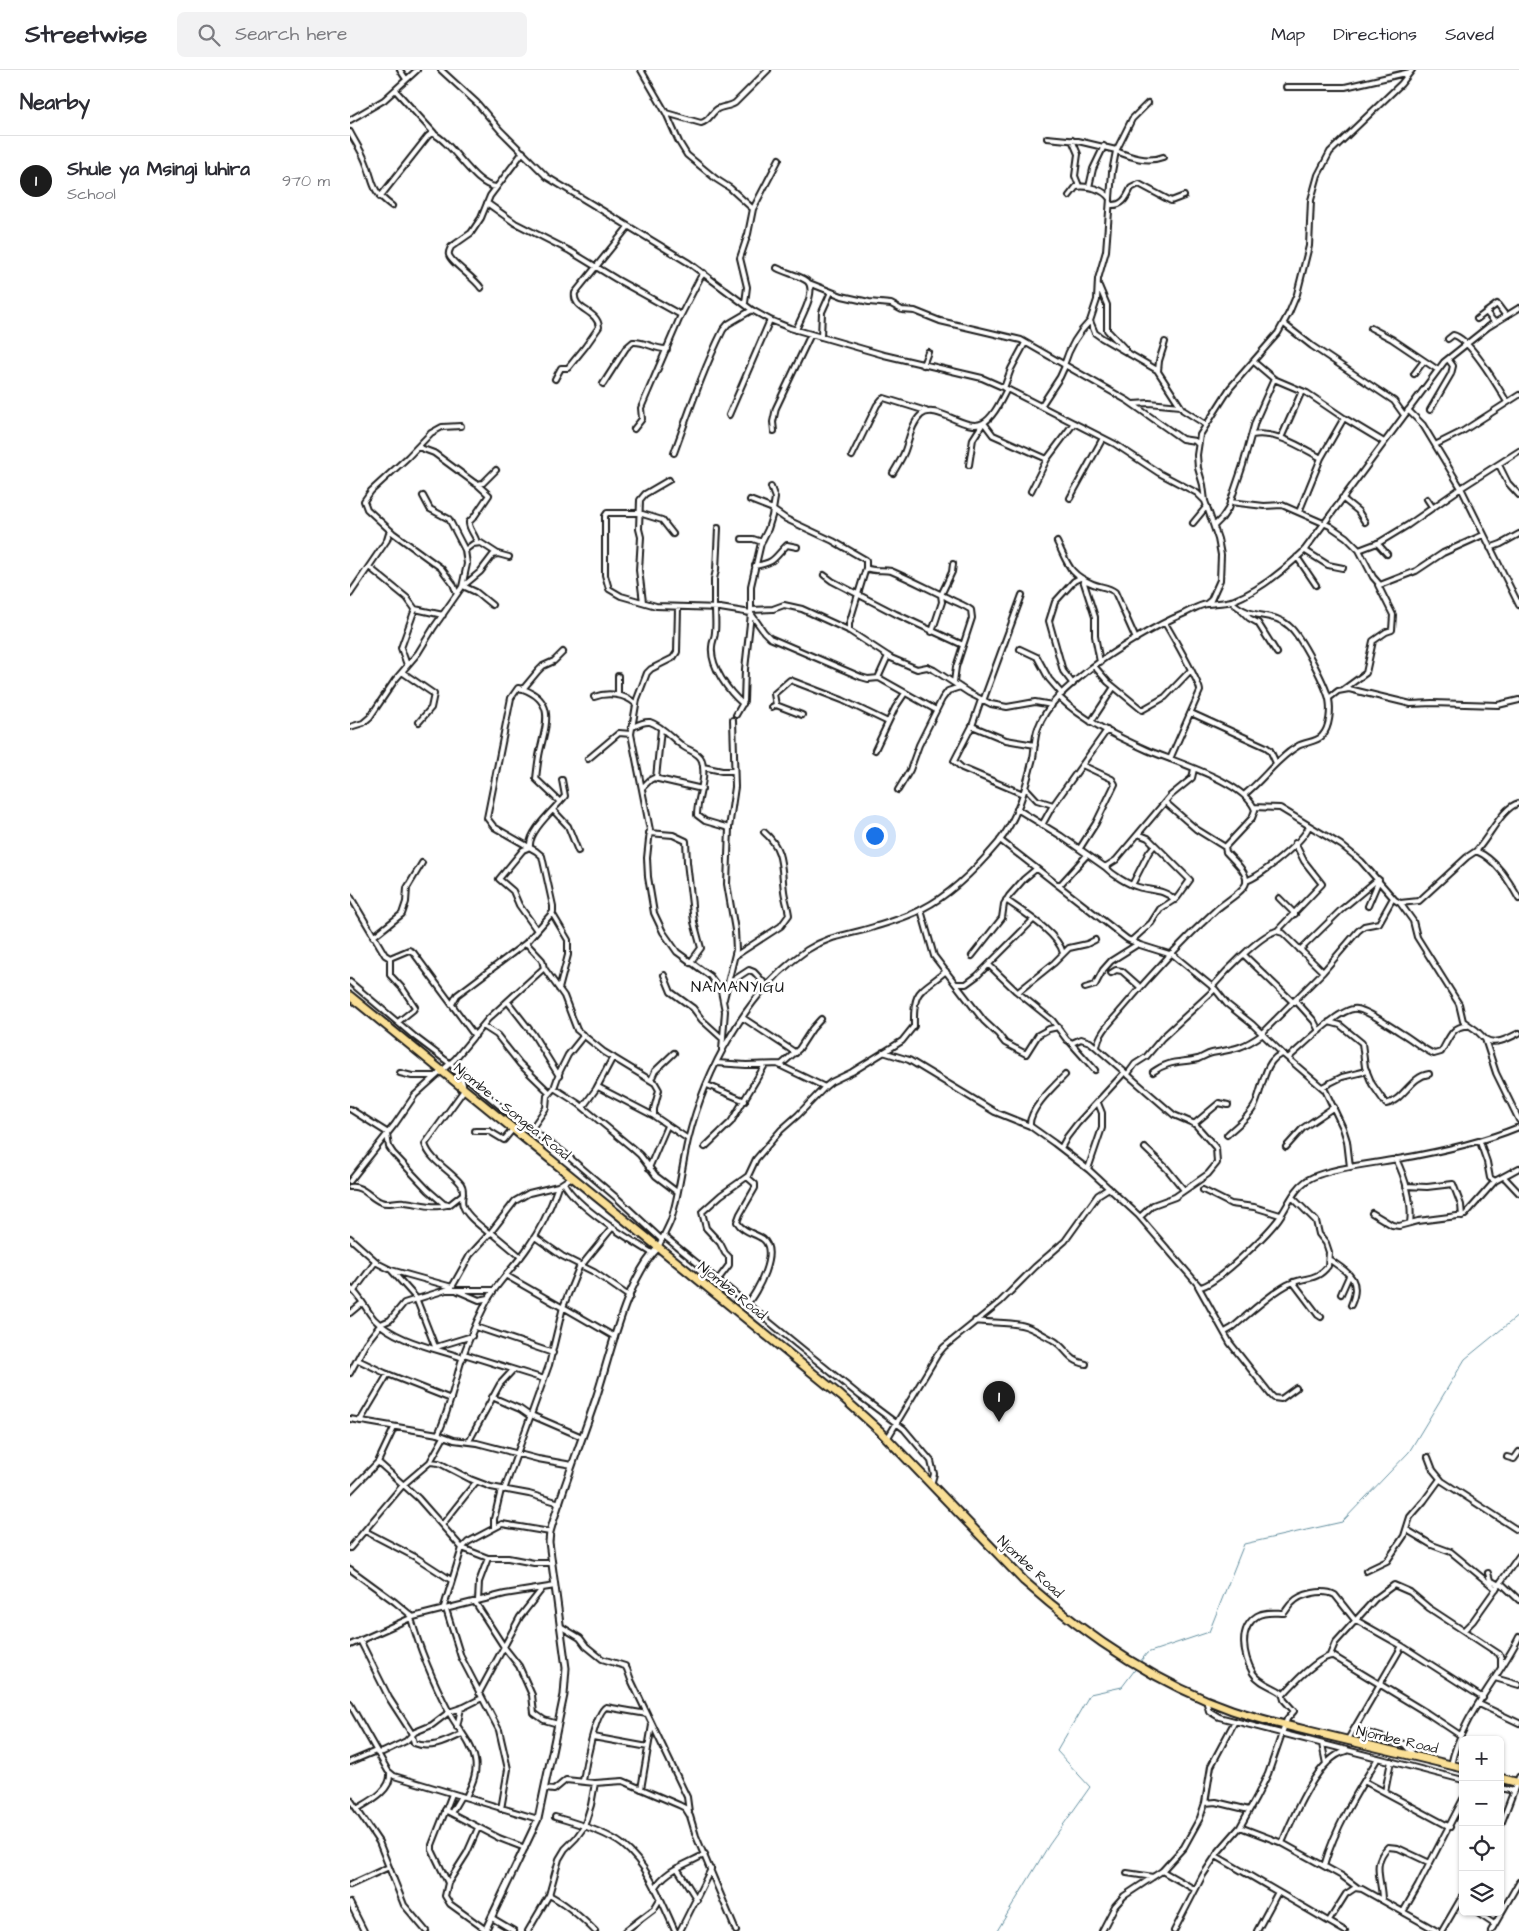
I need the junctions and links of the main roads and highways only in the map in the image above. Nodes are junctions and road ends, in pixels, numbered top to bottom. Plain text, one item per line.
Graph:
1 (350, 996) edge
2 (655, 1251) joint
3 (1459, 1767) edge
4 (1504, 1778) edge
5 (1518, 1780) edge

1 - 2 highway, Njombe - Songea Road
2 - 3 highway, Njombe Road
4 - 5 highway

